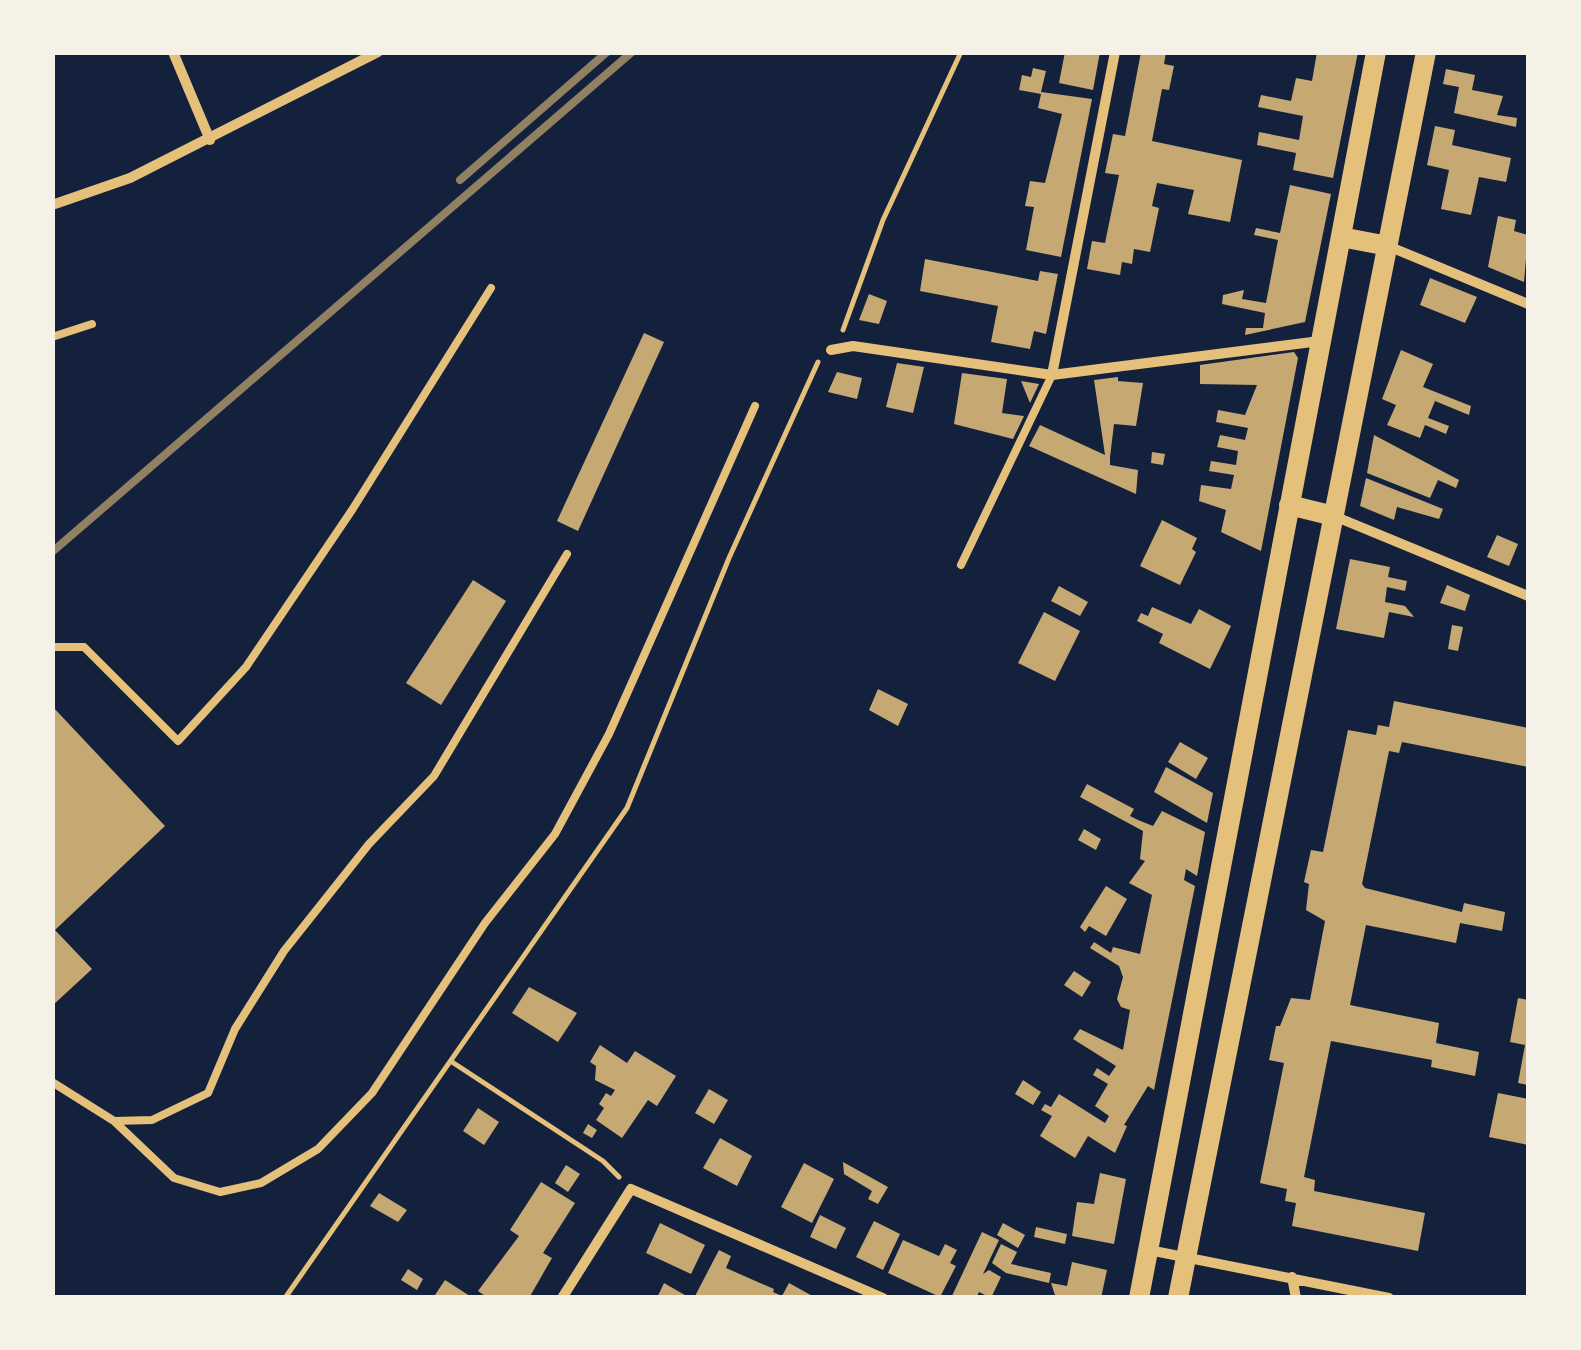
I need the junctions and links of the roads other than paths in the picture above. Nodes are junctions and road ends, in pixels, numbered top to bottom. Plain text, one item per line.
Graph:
1 (173, 52) edge
2 (378, 52) edge
3 (1115, 52) edge
4 (1376, 52) edge
5 (1426, 52) edge
6 (210, 140) junction
7 (52, 204) edge
8 (1341, 237) junction
9 (1388, 246) junction
10 (491, 288) dead end
11 (1528, 304) edge
12 (92, 324) dead end
13 (52, 337) edge
14 (1320, 342) junction
15 (831, 350) road end
16 (1052, 375) junction
17 (755, 406) dead end
18 (1289, 505) junction
19 (1334, 516) junction
20 (567, 554) dead end
21 (961, 564) dead end
22 (1528, 596) edge
23 (52, 648) edge
24 (52, 1082) edge
25 (114, 1121) junction
26 (1148, 1250) junction
27 (1186, 1256) junction
28 (1292, 1277) junction
29 (562, 1298) edge
30 (883, 1298) edge
31 (1139, 1298) edge
32 (1178, 1298) edge
33 (1296, 1298) edge
34 (1389, 1298) edge

1 - 6 street
2 - 6 street
3 - 16 street
4 - 8 main road
5 - 9 main road
6 - 7 street
8 - 9 main road
8 - 14 main road
9 - 11 street
9 - 19 main road
10 - 23 lane
12 - 13 lane
14 - 16 street
14 - 18 main road
15 - 16 street
16 - 21 lane
17 - 25 lane
18 - 19 main road
18 - 26 main road
19 - 22 street
19 - 27 main road
20 - 25 lane
24 - 25 lane
26 - 27 street
26 - 31 main road
27 - 28 street
27 - 32 main road
28 - 33 street
28 - 34 street
29 - 30 street

